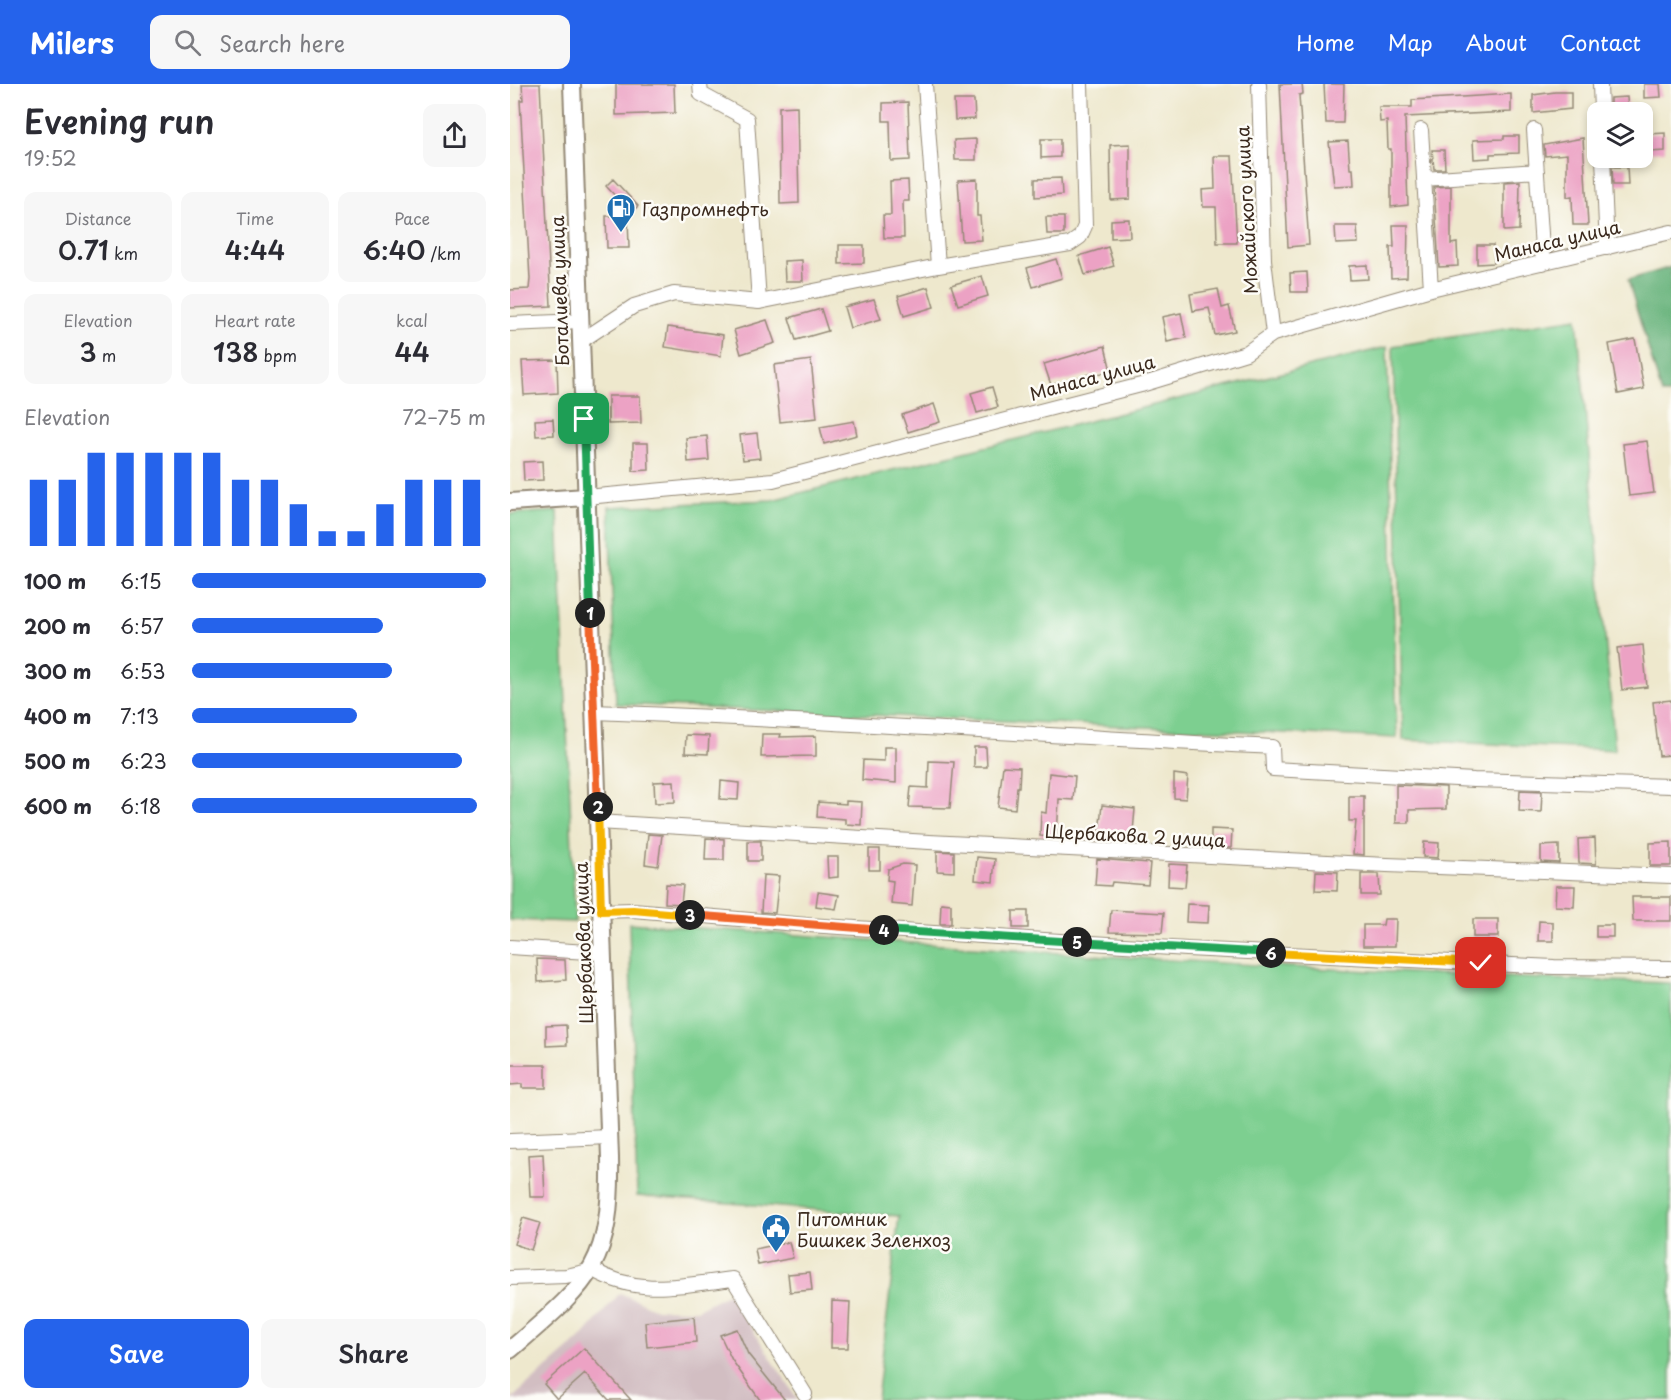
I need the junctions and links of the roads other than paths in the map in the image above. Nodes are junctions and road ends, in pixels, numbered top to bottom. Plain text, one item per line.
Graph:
1 (572, 84) edge
2 (700, 84) edge
3 (925, 84) edge
4 (1081, 84) edge
5 (1259, 84) edge
6 (1600, 84) edge
7 (1601, 102) edge
8 (1420, 130) dead end
9 (1534, 130) dead end
10 (1603, 168) edge
11 (1537, 171) junction
12 (1424, 179) junction
13 (1671, 232) edge
14 (1607, 248) junction
15 (1543, 263) junction
16 (938, 266) junction
17 (1431, 289) junction
18 (759, 302) junction
19 (580, 321) junction
20 (510, 324) edge
21 (1273, 334) junction
22 (581, 340) junction
23 (586, 497) junction
24 (510, 502) edge
25 (594, 712) junction
26 (1671, 786) edge
27 (598, 822) junction
28 (1671, 876) edge
29 (601, 911) junction
30 (510, 947) edge
31 (603, 953) junction
32 (1671, 968) edge
33 (610, 1137) junction
34 (510, 1141) edge
35 (593, 1270) junction
36 (510, 1278) edge
37 (510, 1350) edge
38 (805, 1394) dead end

1 - 19 street, Боталиева улица
2 - 18 street
3 - 16 street
4 - 16 street
5 - 21 street, Можайского улица
6 - 7 street
8 - 12 street
9 - 11 street
10 - 14 street
11 - 12 street
11 - 15 street
12 - 17 street
13 - 14 street, Манаса улица
14 - 15 street, Манаса улица
15 - 17 street, Манаса улица
16 - 18 street
17 - 21 street, Манаса улица
18 - 22 street
19 - 20 street
19 - 22 street, Боталиева улица
21 - 23 street, Манаса улица
22 - 23 street, Боталиева улица
23 - 24 street, Манаса улица
23 - 25 street, Щербакова улица
25 - 26 street
25 - 27 street, Щербакова улица
27 - 28 street, Щербакова 2 улица
27 - 29 street, Щербакова улица
29 - 31 street, Щербакова улица
29 - 32 street
30 - 31 street
31 - 33 street, Щербакова улица
33 - 34 street
33 - 35 street, Щербакова улица
35 - 36 street
35 - 37 street, Щербакова улица
35 - 38 street

